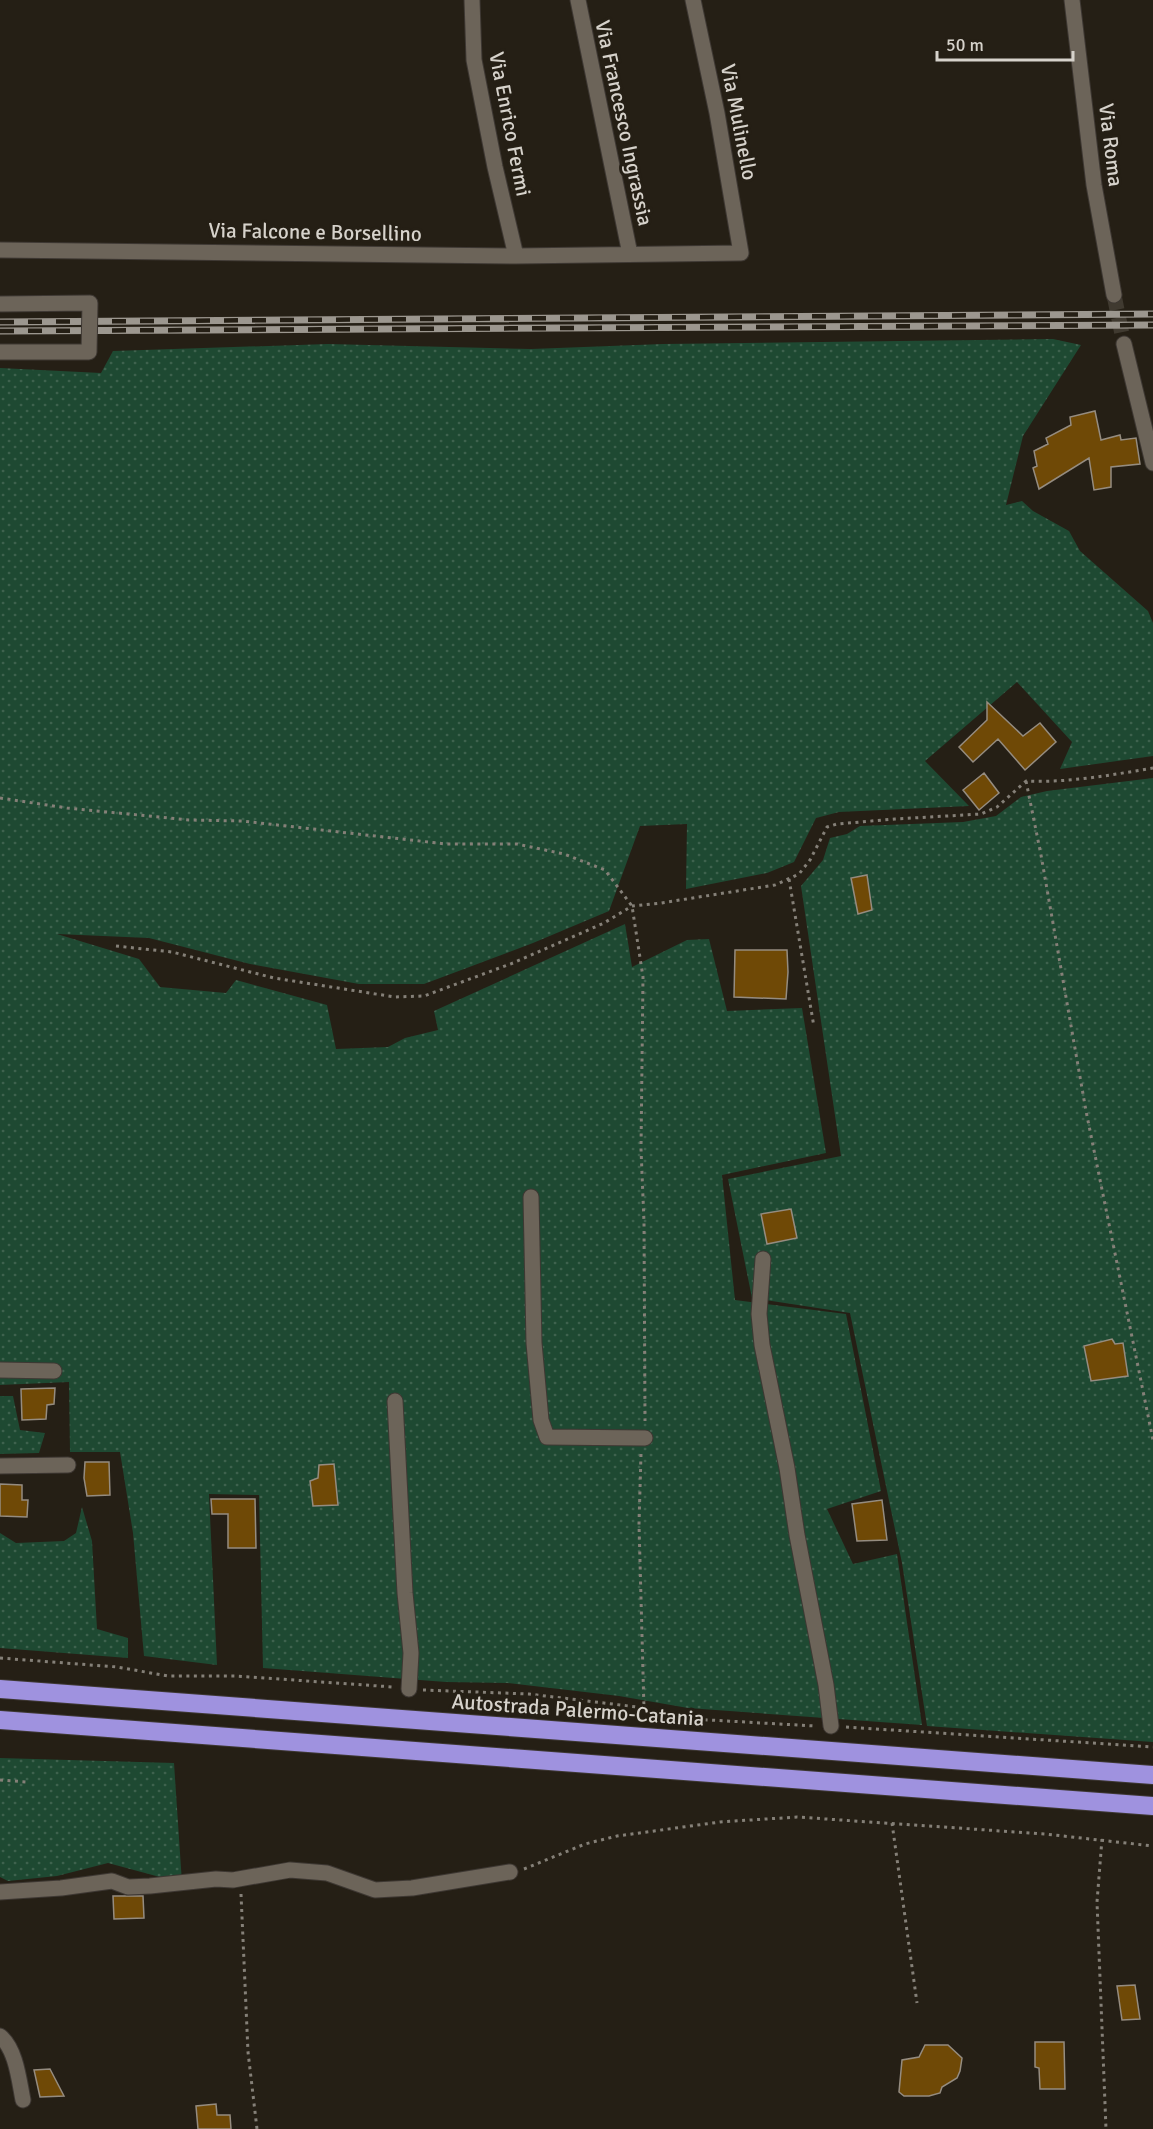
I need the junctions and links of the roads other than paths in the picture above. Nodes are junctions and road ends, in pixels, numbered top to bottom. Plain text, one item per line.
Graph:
1 (472, 0) edge
2 (578, 0) edge
3 (693, 0) edge
4 (1072, 0) edge
5 (0, 250) edge
6 (741, 253) joint
7 (630, 254) junction
8 (516, 256) junction
9 (1114, 295) tunnel mouth
10 (0, 304) edge
11 (1124, 344) tunnel mouth
12 (0, 352) edge
13 (1153, 463) edge
14 (531, 1197) dead end
15 (763, 1260) dead end
16 (0, 1370) edge
17 (54, 1371) dead end
18 (395, 1401) dead end
19 (645, 1438) road end
20 (68, 1465) dead end
21 (0, 1466) edge
22 (0, 1689) edge
23 (409, 1689) road end
24 (0, 1720) edge
25 (831, 1726) road end
26 (1153, 1775) edge
27 (1153, 1806) edge
28 (510, 1872) road end
29 (0, 1892) edge
30 (0, 2036) edge
31 (23, 2100) dead end

1 - 8 street, Via Enrico Fermi
2 - 7 street, Via Francesco Ingrassia
3 - 6 street, Via Mulinello
4 - 9 street, Via Roma
5 - 8 street, Via Falcone e Borsellino
6 - 7 street, Via Falcone e Borsellino
7 - 8 street, Via Falcone e Borsellino
10 - 12 street, bridge
11 - 13 street
14 - 19 street
15 - 25 street
16 - 17 street
18 - 23 street
20 - 21 street
22 - 26 highway, Autostrada Palermo-Catania
24 - 27 highway
28 - 29 street
30 - 31 street

